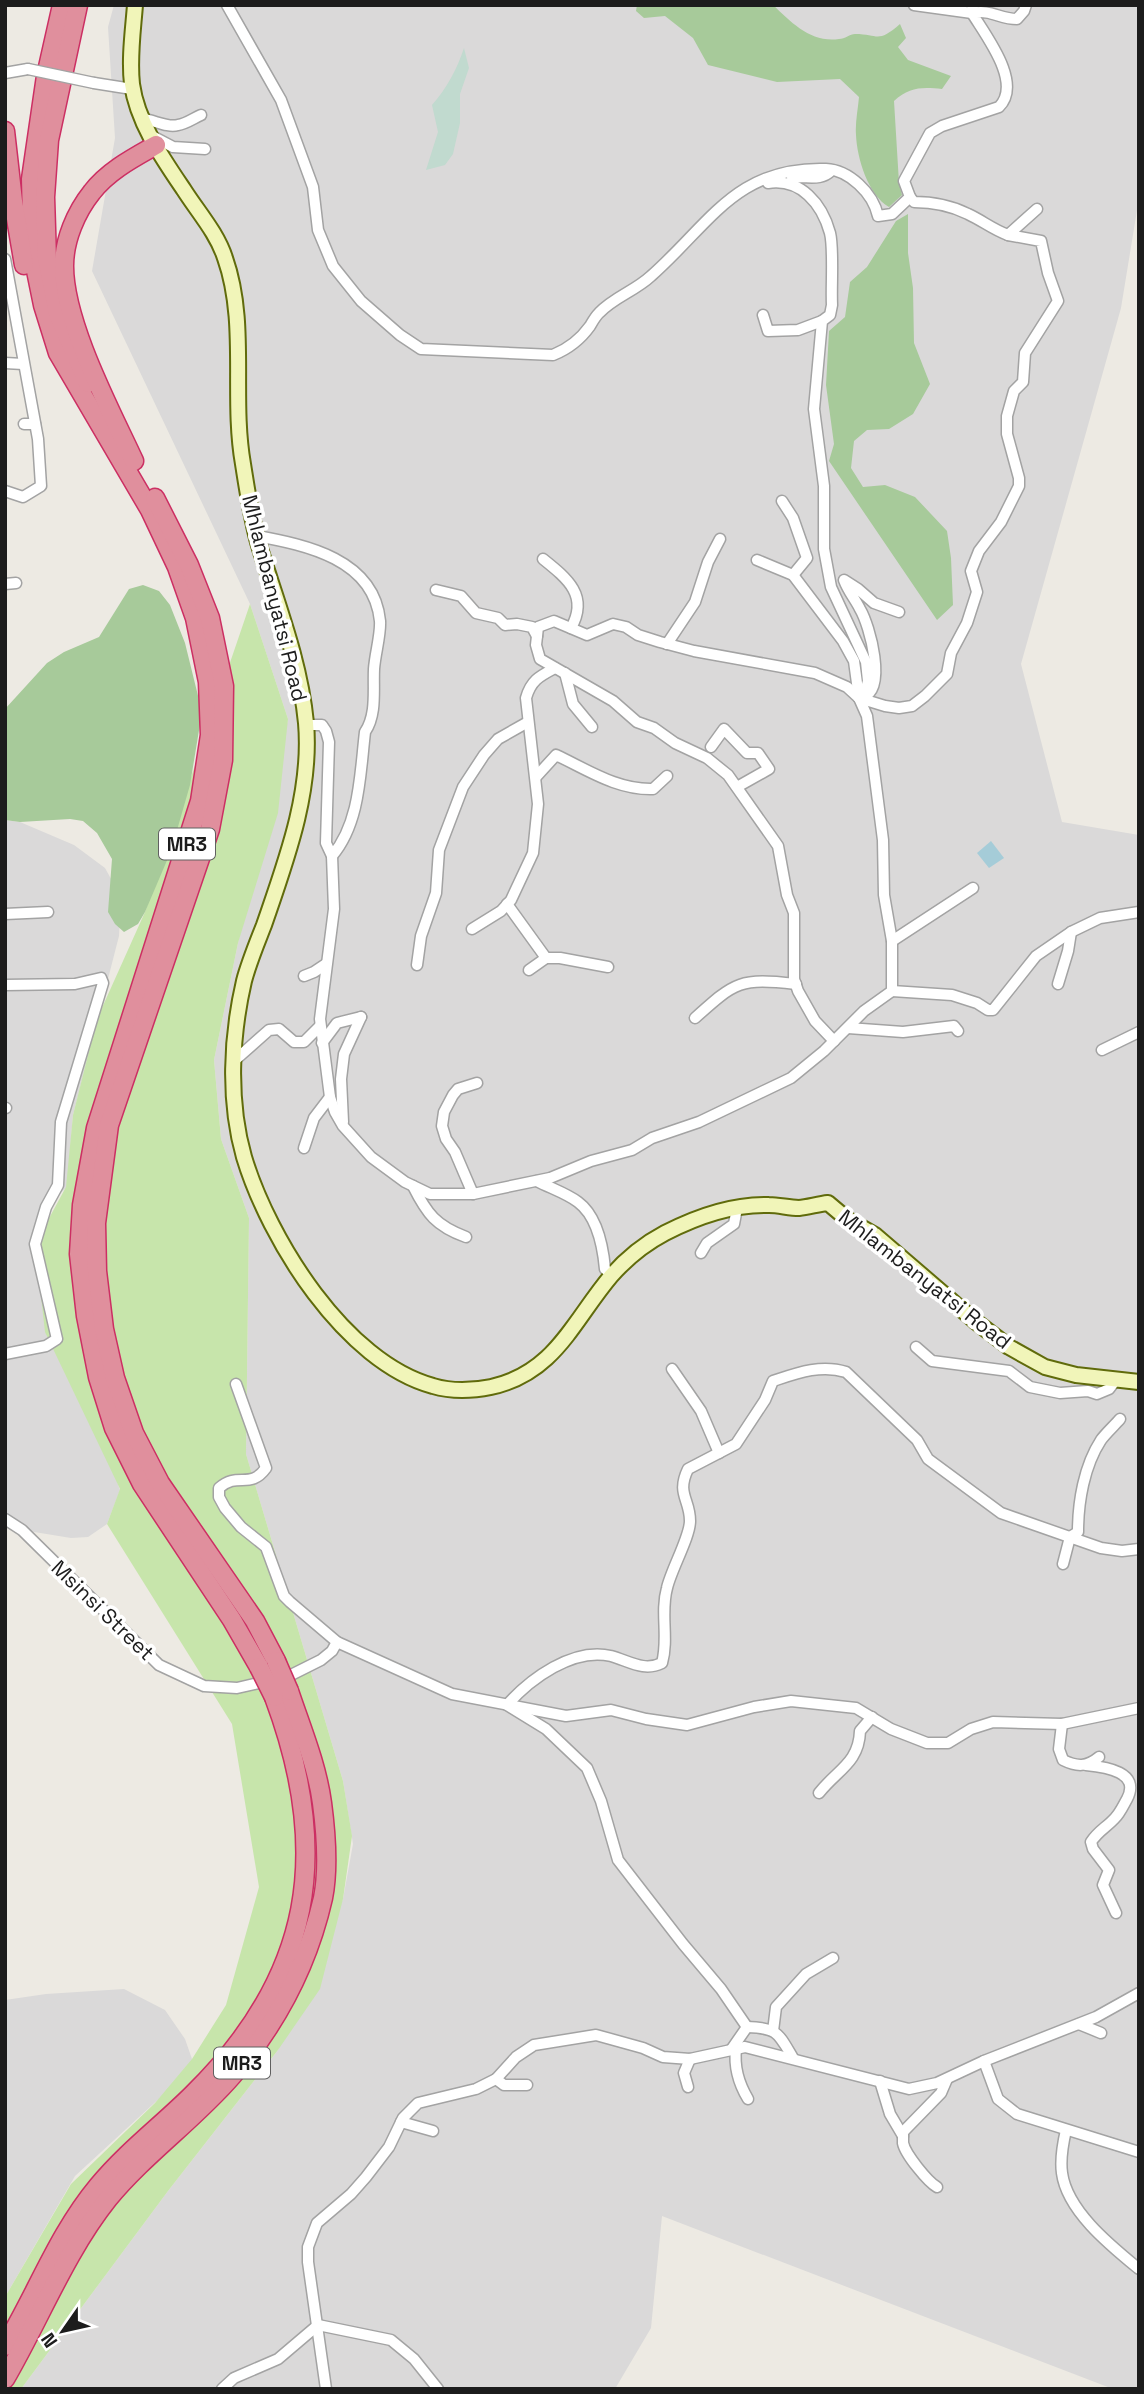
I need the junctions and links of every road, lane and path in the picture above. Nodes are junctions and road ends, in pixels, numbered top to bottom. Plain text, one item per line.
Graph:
1 (62, 5) edge
2 (78, 5) edge
3 (135, 5) edge
4 (227, 5) edge
5 (914, 5) edge
6 (1026, 5) edge
7 (973, 9) edge
8 (5, 73) edge
9 (132, 89) junction
10 (201, 116) dead end
11 (143, 119) junction
12 (5, 131) edge
13 (153, 140) junction
14 (205, 149) dead end
15 (832, 170) junction
16 (781, 181) junction
17 (747, 187) junction
18 (910, 197) junction
19 (1037, 209) dead end
20 (1008, 235) junction
21 (5, 260) edge
22 (763, 315) dead end
23 (822, 321) junction
24 (58, 353) junction
25 (5, 362) edge
26 (23, 363) junction
27 (134, 461) junction
28 (5, 491) edge
29 (782, 501) dead end
30 (257, 536) junction
31 (720, 539) dead end
32 (543, 559) dead end
33 (757, 560) dead end
34 (793, 575) junction
35 (436, 590) dead end
36 (898, 612) dead end
37 (571, 628) junction
38 (537, 636) junction
39 (667, 644) junction
40 (560, 671) junction
41 (859, 698) junction
42 (528, 722) junction
43 (306, 725) junction
44 (592, 727) dead end
45 (711, 747) dead end
46 (667, 776) dead end
47 (536, 777) junction
48 (737, 787) junction
49 (332, 856) junction
50 (973, 888) dead end
51 (507, 904) junction
52 (48, 912) dead end
53 (1139, 912) edge
54 (5, 914) edge
55 (472, 929) dead end
56 (1071, 932) junction
57 (892, 941) junction
58 (547, 958) junction
59 (326, 964) junction
60 (417, 965) dead end
61 (608, 967) dead end
62 (530, 970) dead end
63 (304, 976) dead end
64 (796, 984) junction
65 (1058, 984) dead end
66 (5, 985) edge
67 (891, 991) junction
68 (695, 1018) dead end
69 (320, 1026) junction
70 (848, 1028) junction
71 (958, 1031) dead end
72 (1139, 1032) edge
73 (834, 1041) junction
74 (322, 1043) junction
75 (1102, 1050) dead end
76 (234, 1061) junction
77 (477, 1083) dead end
78 (330, 1097) junction
79 (344, 1126) junction
80 (304, 1148) dead end
81 (537, 1181) junction
82 (413, 1185) junction
83 (473, 1194) junction
84 (737, 1208) junction
85 (466, 1237) dead end
86 (701, 1253) dead end
87 (612, 1275) junction
88 (916, 1347) dead end
89 (5, 1354) edge
90 (673, 1368) dead end
91 (1116, 1381) junction
92 (1139, 1382) edge
93 (236, 1384) dead end
94 (1120, 1419) dead end
95 (719, 1453) junction
96 (5, 1519) edge
97 (1070, 1537) junction
98 (1139, 1549) edge
99 (1063, 1564) dead end
100 (337, 1642) junction
101 (267, 1664) junction
102 (281, 1694) junction
103 (507, 1705) junction
104 (1139, 1708) edge
105 (872, 1717) junction
106 (1062, 1724) junction
107 (1099, 1757) dead end
108 (1086, 1765) junction
109 (820, 1793) dead end
110 (1116, 1913) dead end
111 (833, 1958) dead end
112 (1139, 1993) edge
113 (776, 2007) junction
114 (1079, 2024) junction
115 (753, 2027) junction
116 (773, 2031) junction
117 (1101, 2034) dead end
118 (733, 2049) junction
119 (793, 2058) junction
120 (690, 2059) junction
121 (984, 2062) junction
122 (496, 2079) junction
123 (947, 2079) junction
124 (880, 2081) junction
125 (527, 2084) dead end
126 (688, 2087) dead end
127 (748, 2099) dead end
128 (401, 2122) junction
129 (1066, 2130) junction
130 (433, 2131) dead end
131 (903, 2136) junction
132 (1139, 2152) edge
133 (937, 2187) dead end
134 (1139, 2269) edge
135 (318, 2325) junction
136 (5, 2346) edge
137 (5, 2379) edge
138 (222, 2389) edge
139 (326, 2389) edge
140 (438, 2389) edge

1 - 24 highway, MR3
2 - 27 highway, MR3
3 - 9 main road, Mhlambanyatsi Road
4 - 17 street
5 - 7 street
6 - 7 street
7 - 18 street
8 - 9 street, bridge
9 - 11 main road, Mhlambanyatsi Road
10 - 11 street
11 - 13 main road, Mhlambanyatsi Road
12 - 24 highway
13 - 14 street
13 - 27 highway
13 - 30 main road, Mhlambanyatsi Road
15 - 16 street
15 - 17 street
15 - 18 street
16 - 17 street
16 - 23 street
18 - 20 street
19 - 20 street
20 - 41 street
21 - 26 street
22 - 23 street
23 - 41 street
24 - 101 highway, MR3
25 - 26 street
26 - 28 street
27 - 101 highway, MR3
29 - 34 street
30 - 43 main road, Mhlambanyatsi Road
30 - 49 street
31 - 39 street
32 - 37 street
33 - 34 street
34 - 41 street
35 - 38 street
36 - 41 street
37 - 38 street
37 - 39 street
38 - 40 street
39 - 41 street
40 - 42 street
40 - 44 street
40 - 48 street
41 - 57 street
42 - 47 street
42 - 60 street
43 - 49 street
43 - 76 main road, Mhlambanyatsi Road
45 - 48 street
46 - 47 street
47 - 51 street
48 - 64 street
49 - 59 street
50 - 57 street
51 - 55 street
51 - 58 street
52 - 54 street
53 - 56 street
56 - 65 street
56 - 67 street
57 - 67 street
58 - 61 street
58 - 62 street
59 - 63 street
59 - 69 street
64 - 68 street
64 - 73 street
66 - 89 street
67 - 70 street
69 - 74 street
69 - 76 street
70 - 71 street
70 - 73 street
72 - 75 street
73 - 81 street
74 - 78 street
74 - 79 street
76 - 87 main road, Mhlambanyatsi Road
77 - 83 street
78 - 79 street
78 - 80 street
79 - 82 street
81 - 83 street
81 - 87 street
82 - 83 street
82 - 85 street
84 - 86 street
84 - 87 main road, Mhlambanyatsi Road
84 - 91 main road, Mhlambanyatsi Road
88 - 91 street
90 - 95 street
91 - 92 main road, Mhlambanyatsi Road
93 - 100 street
94 - 97 street
95 - 97 street
95 - 103 street
96 - 100 street, Msinsi Street
97 - 98 street
97 - 99 street
100 - 103 street
101 - 102 highway, MR3, bridge
102 - 136 highway, MR3
102 - 137 highway, MR3
103 - 105 street
103 - 115 street
104 - 106 street
105 - 106 street
105 - 109 street
106 - 108 street
107 - 108 street
108 - 110 street
111 - 113 street
112 - 114 street
113 - 115 street
113 - 116 street
114 - 117 street
114 - 121 street
115 - 116 street
115 - 118 street
116 - 119 street
118 - 119 street
118 - 120 street
118 - 127 street
119 - 124 street
120 - 122 street
120 - 126 street
121 - 123 street
121 - 129 street
122 - 125 street
122 - 128 street
123 - 124 street
123 - 131 street
124 - 131 street
128 - 130 street
128 - 135 street
129 - 132 street
129 - 134 street
131 - 133 street
135 - 138 street
135 - 139 street
135 - 140 street

